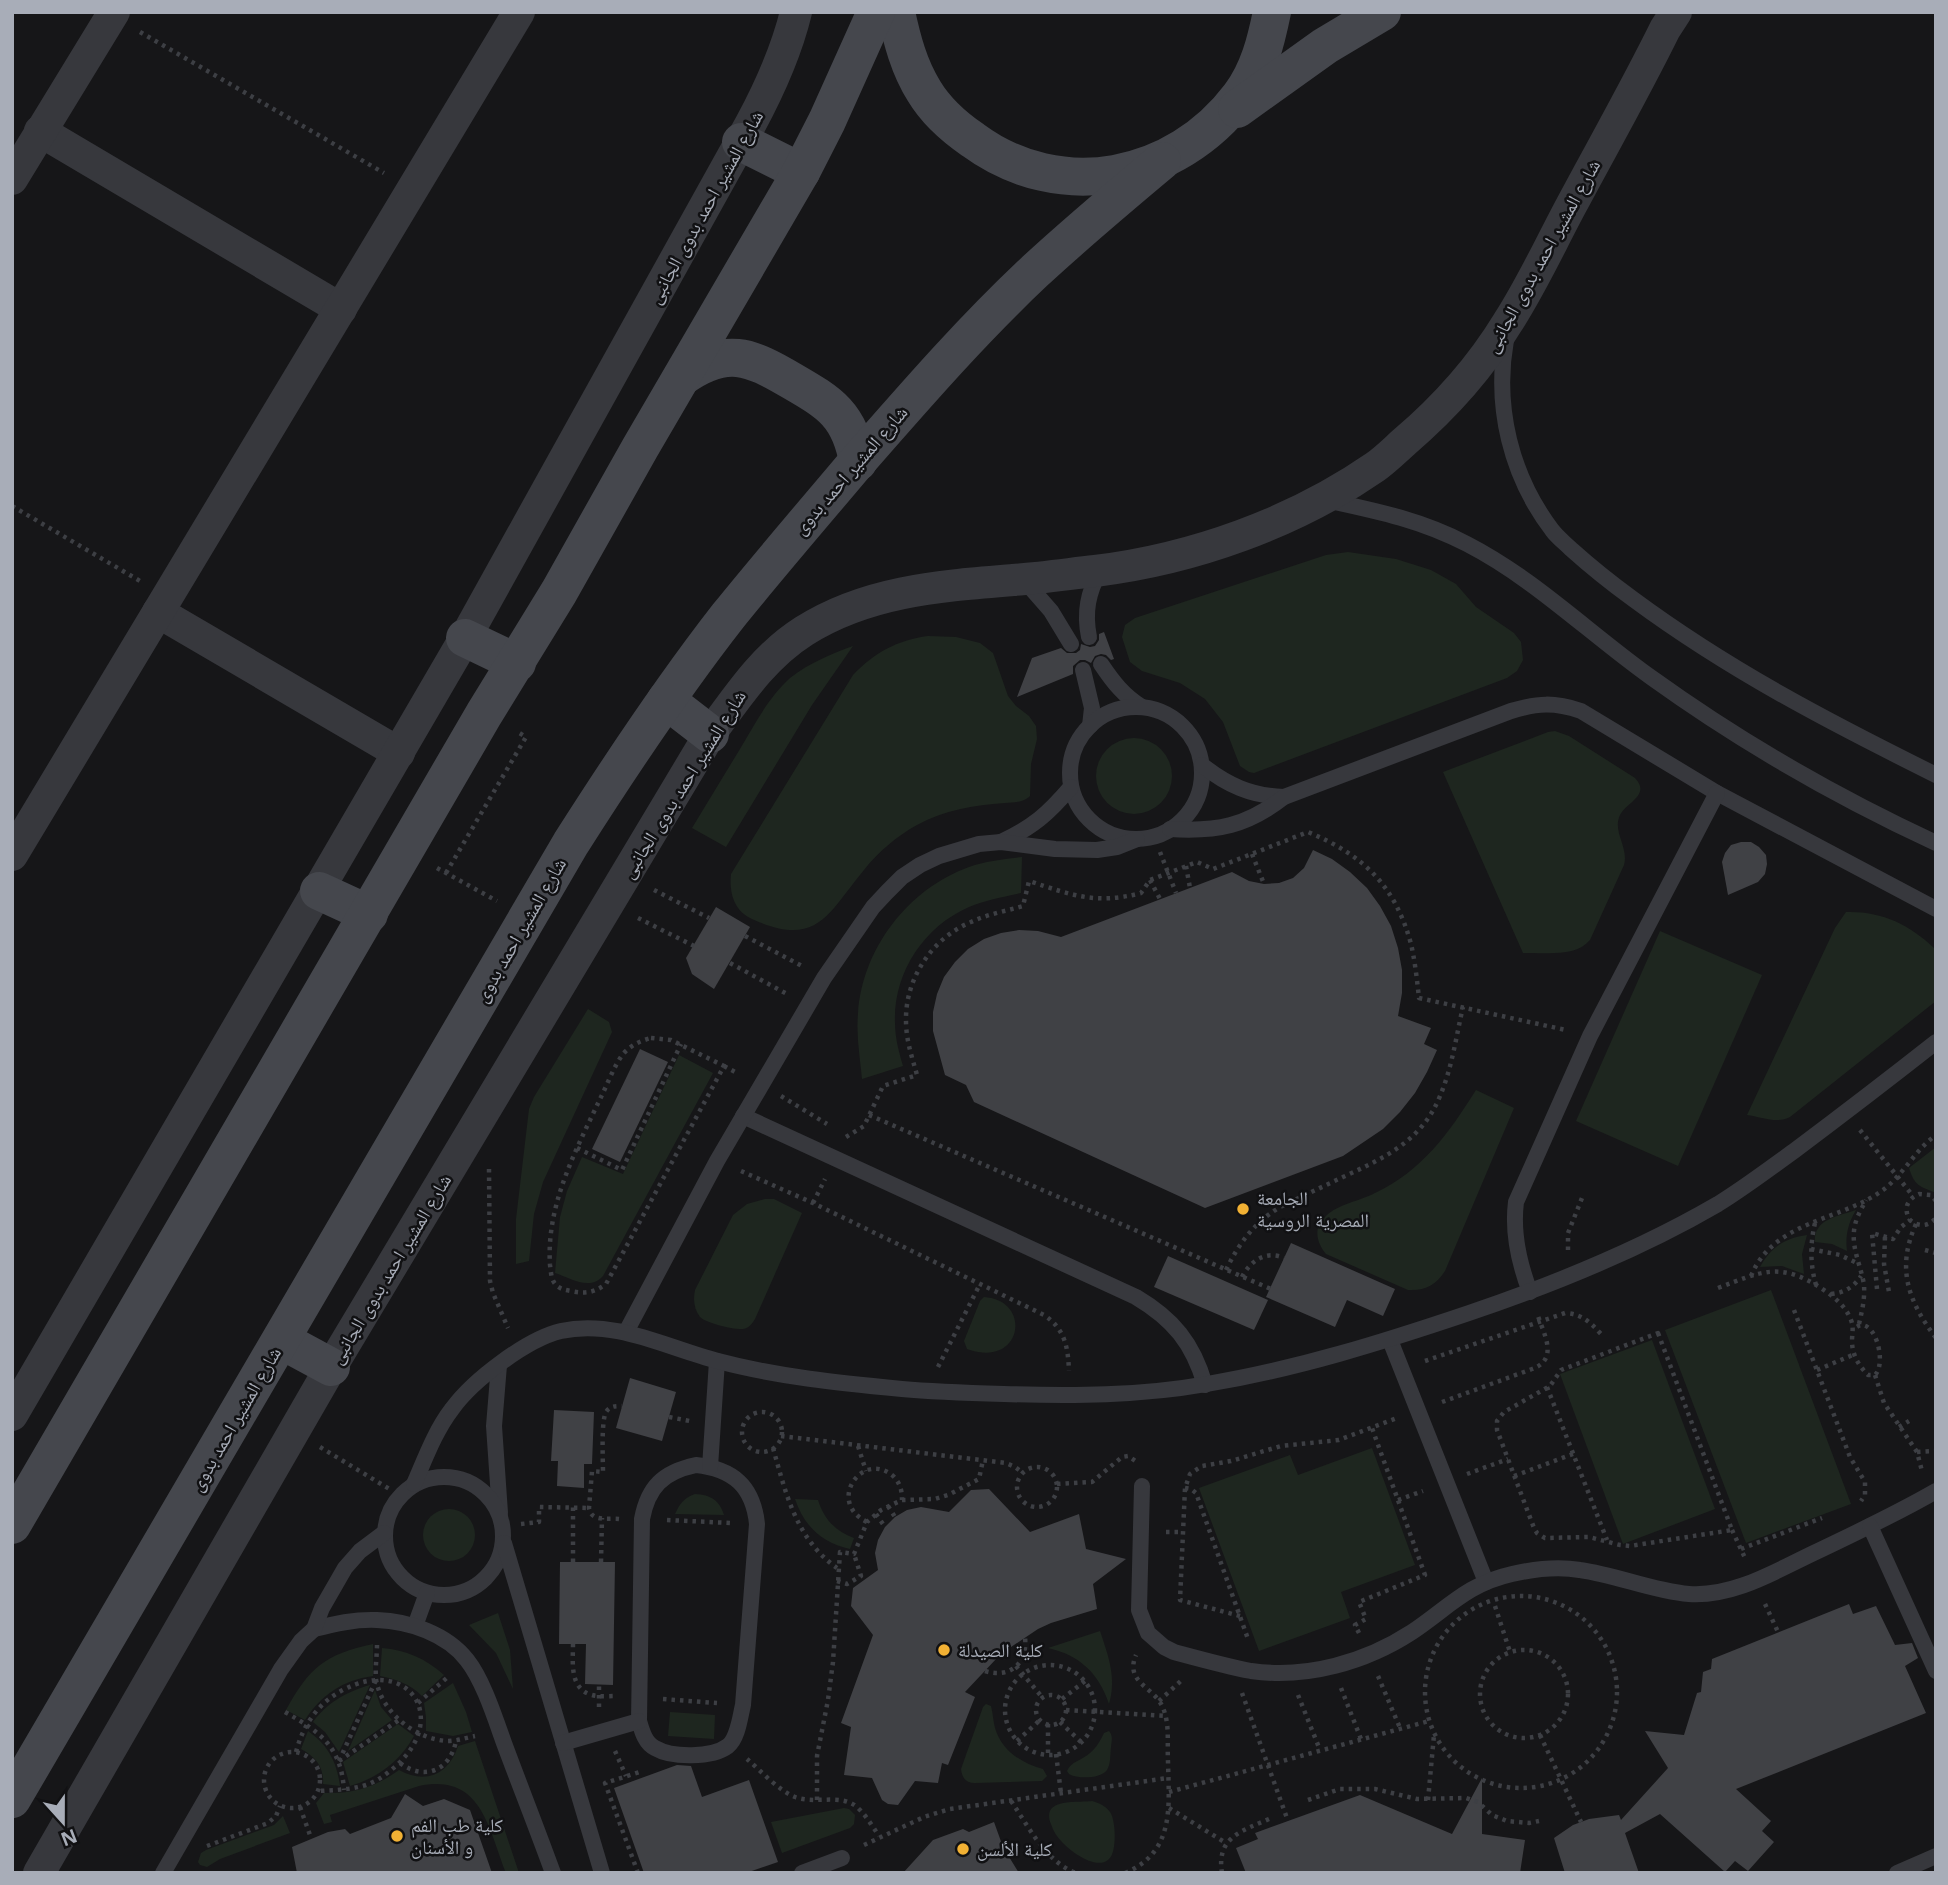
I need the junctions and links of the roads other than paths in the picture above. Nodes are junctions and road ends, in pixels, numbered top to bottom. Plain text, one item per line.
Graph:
1 (519, 12) edge
2 (796, 12) edge
3 (876, 12) edge
4 (896, 12) edge
5 (1272, 12) edge
6 (1382, 12) edge
7 (1676, 12) edge
8 (113, 14) edge
9 (1210, 129) junction
10 (40, 131) junction
11 (741, 142) junction
12 (1162, 161) junction
13 (801, 172) junction
14 (12, 179) edge
15 (341, 309) junction
16 (1509, 321) junction
17 (682, 377) junction
18 (858, 461) junction
19 (1324, 500) junction
20 (1100, 570) junction
21 (1023, 579) junction
22 (163, 604) junction
23 (465, 638) junction
24 (1089, 638) dead end
25 (1071, 644) dead end
26 (517, 663) junction
27 (1101, 664) dead end
28 (1083, 670) dead end
29 (666, 700) junction
30 (1142, 707) junction
31 (1090, 726) junction
32 (710, 734) junction
33 (399, 753) junction
34 (1202, 765) junction
35 (1936, 775) edge
36 (1071, 788) junction
37 (1717, 793) junction
38 (1284, 797) junction
39 (1170, 829) junction
40 (1137, 839) junction
41 (1001, 842) junction
42 (1936, 843) edge
43 (12, 855) edge
44 (319, 891) junction
45 (1936, 909) edge
46 (369, 914) junction
47 (1936, 1042) edge
48 (743, 1116) junction
49 (1530, 1292) junction
50 (626, 1332) junction
51 (281, 1340) junction
52 (1390, 1340) junction
53 (717, 1361) junction
54 (499, 1365) junction
55 (331, 1367) junction
56 (1205, 1385) junction
57 (12, 1415) edge
58 (710, 1466) junction
59 (414, 1484) junction
60 (1142, 1486) road end
61 (1929, 1495) edge
62 (12, 1525) edge
63 (1870, 1526) junction
64 (502, 1528) junction
65 (384, 1533) junction
66 (1486, 1582) junction
67 (426, 1593) junction
68 (415, 1626) junction
69 (314, 1629) junction
70 (1936, 1671) edge
71 (639, 1721) junction
72 (563, 1743) junction
73 (12, 1799) edge
74 (1936, 1856) edge
75 (842, 1858) road end
76 (39, 1873) edge
77 (163, 1873) edge
78 (553, 1873) edge
79 (602, 1873) edge
80 (802, 1873) edge
81 (1897, 1873) edge

1 - 15 street
2 - 11 street, شارع المشير احمد بدوى الجانبى
3 - 13 street
4 - 12 street
5 - 9 street
6 - 9 street
7 - 16 street, شارع المشير احمد بدوى الجانبى
8 - 10 street
9 - 12 street
10 - 14 street
10 - 15 street
11 - 13 street
11 - 23 street, شارع المشير احمد بدوى الجانبى
12 - 18 street, شارع المشير احمد بدوى
13 - 17 street
15 - 22 street
16 - 19 street, شارع المشير احمد بدوى الجانبى
16 - 35 lane
17 - 18 street
17 - 26 street
18 - 29 street, شارع المشير احمد بدوى
19 - 20 street, شارع المشير احمد بدوى الجانبى
19 - 42 lane
20 - 21 street, شارع المشير احمد بدوى الجانبى
20 - 24 lane
21 - 25 lane
21 - 32 street, شارع المشير احمد بدوى الجانبى
22 - 33 street
22 - 43 street
23 - 26 street
23 - 33 street, شارع المشير احمد بدوى الجانبى
26 - 46 street
27 - 30 lane
28 - 31 lane
29 - 32 street
29 - 51 street, شارع المشير احمد بدوى
30 - 31 lane
30 - 34 lane
31 - 36 lane
32 - 55 street, شارع المشير احمد بدوى الجانبى
33 - 44 street, شارع المشير احمد بدوى الجانبى
34 - 38 lane
34 - 39 lane
36 - 40 lane
36 - 41 lane
37 - 38 lane
37 - 45 lane
37 - 49 lane
38 - 39 lane
39 - 40 lane
40 - 41 lane
41 - 48 lane
44 - 46 street
44 - 57 street, شارع المشير احمد بدوى الجانبى
46 - 62 street
47 - 49 lane
48 - 50 lane
48 - 56 lane
49 - 52 lane
50 - 53 lane
50 - 54 lane
51 - 55 street
51 - 73 street, شارع المشير احمد بدوى
52 - 56 lane
52 - 66 lane
53 - 56 lane
53 - 58 lane
54 - 59 lane
54 - 64 lane
55 - 76 street, شارع المشير احمد بدوى الجانبى
58 - 71 lane
58 - 71 lane
59 - 64 lane
59 - 65 lane
60 - 66 lane
61 - 63 lane
63 - 66 lane
63 - 70 lane
64 - 67 lane
64 - 72 lane
65 - 67 lane
65 - 69 lane
67 - 68 lane
68 - 69 lane
68 - 78 lane
69 - 77 lane
71 - 72 lane
72 - 79 lane
74 - 81 lane
75 - 80 lane

